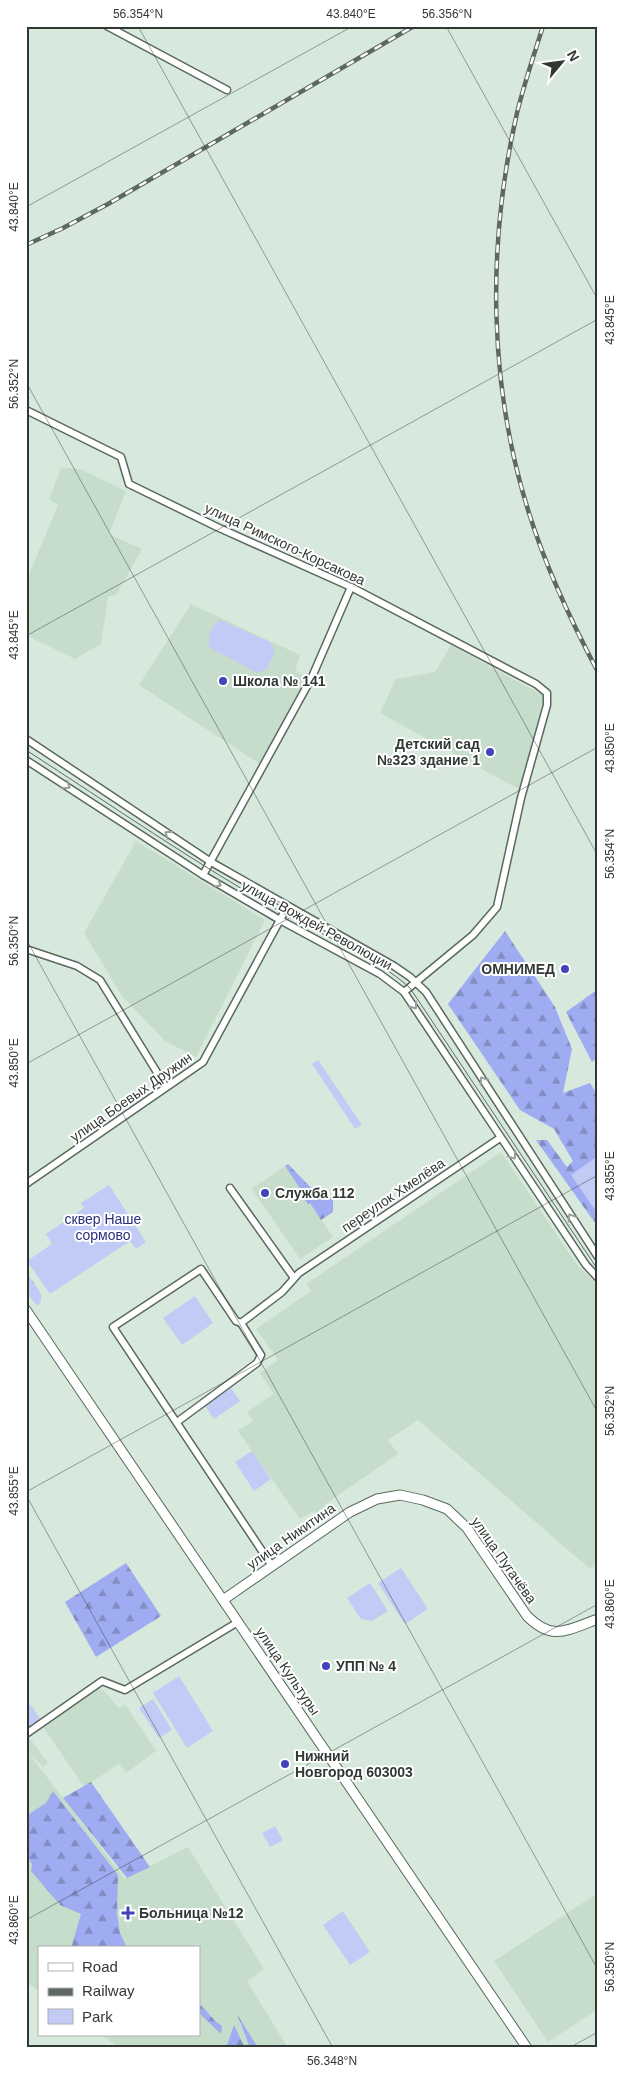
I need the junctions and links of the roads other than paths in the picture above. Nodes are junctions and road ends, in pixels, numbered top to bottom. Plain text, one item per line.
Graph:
1 (107, 26) edge
2 (227, 90) dead end
3 (26, 410) edge
4 (350, 587) junction
5 (26, 739) edge
6 (26, 760) edge
7 (211, 862) junction
8 (203, 875) junction
9 (288, 907) junction
10 (280, 920) junction
11 (26, 949) edge
12 (416, 983) junction
13 (404, 992) junction
14 (166, 1087) junction
15 (500, 1138) junction
16 (26, 1184) edge
17 (230, 1188) dead end
18 (598, 1257) edge
19 (296, 1276) junction
20 (598, 1278) edge
21 (26, 1310) edge
22 (241, 1323) junction
23 (177, 1422) junction
24 (377, 1499) joint
25 (272, 1566) junction
26 (223, 1600) junction
27 (598, 1619) edge
28 (238, 1622) junction
29 (26, 1734) edge
30 (527, 2048) edge

1 - 2 street
3 - 4 street, улица Римского-Корсакова
4 - 7 street
4 - 12 street, улица Римского-Корсакова
7 -> 5 street, улица Вождей Революции
6 -> 8 street, улица Вождей Революции
7 - 8 street
7 - 9 street, улица Вождей Революции
8 -> 10 street, улица Вождей Революции
9 - 10 street, улица Боевых Дружин
9 - 12 street, улица Вождей Революции
10 - 13 street, улица Вождей Революции
10 - 14 street, улица Боевых Дружин
11 - 14 street
12 - 13 street
18 -> 12 street, улица Вождей Революции
13 -> 15 street, улица Вождей Революции
14 - 16 street, улица Боевых Дружин
15 - 19 street, переулок Хмелёва
15 -> 20 street, улица Вождей Революции
17 - 19 street
19 - 22 street, переулок Хмелёва
21 - 26 main road, улица Культуры
22 - 23 street
22 - 23 street
23 - 25 street
24 - 25 main road, улица Никитина
24 - 27 main road, улица Пугачёва
25 - 26 main road, улица Никитина
26 - 28 main road, улица Культуры
28 - 29 street
28 - 30 main road, улица Культуры

